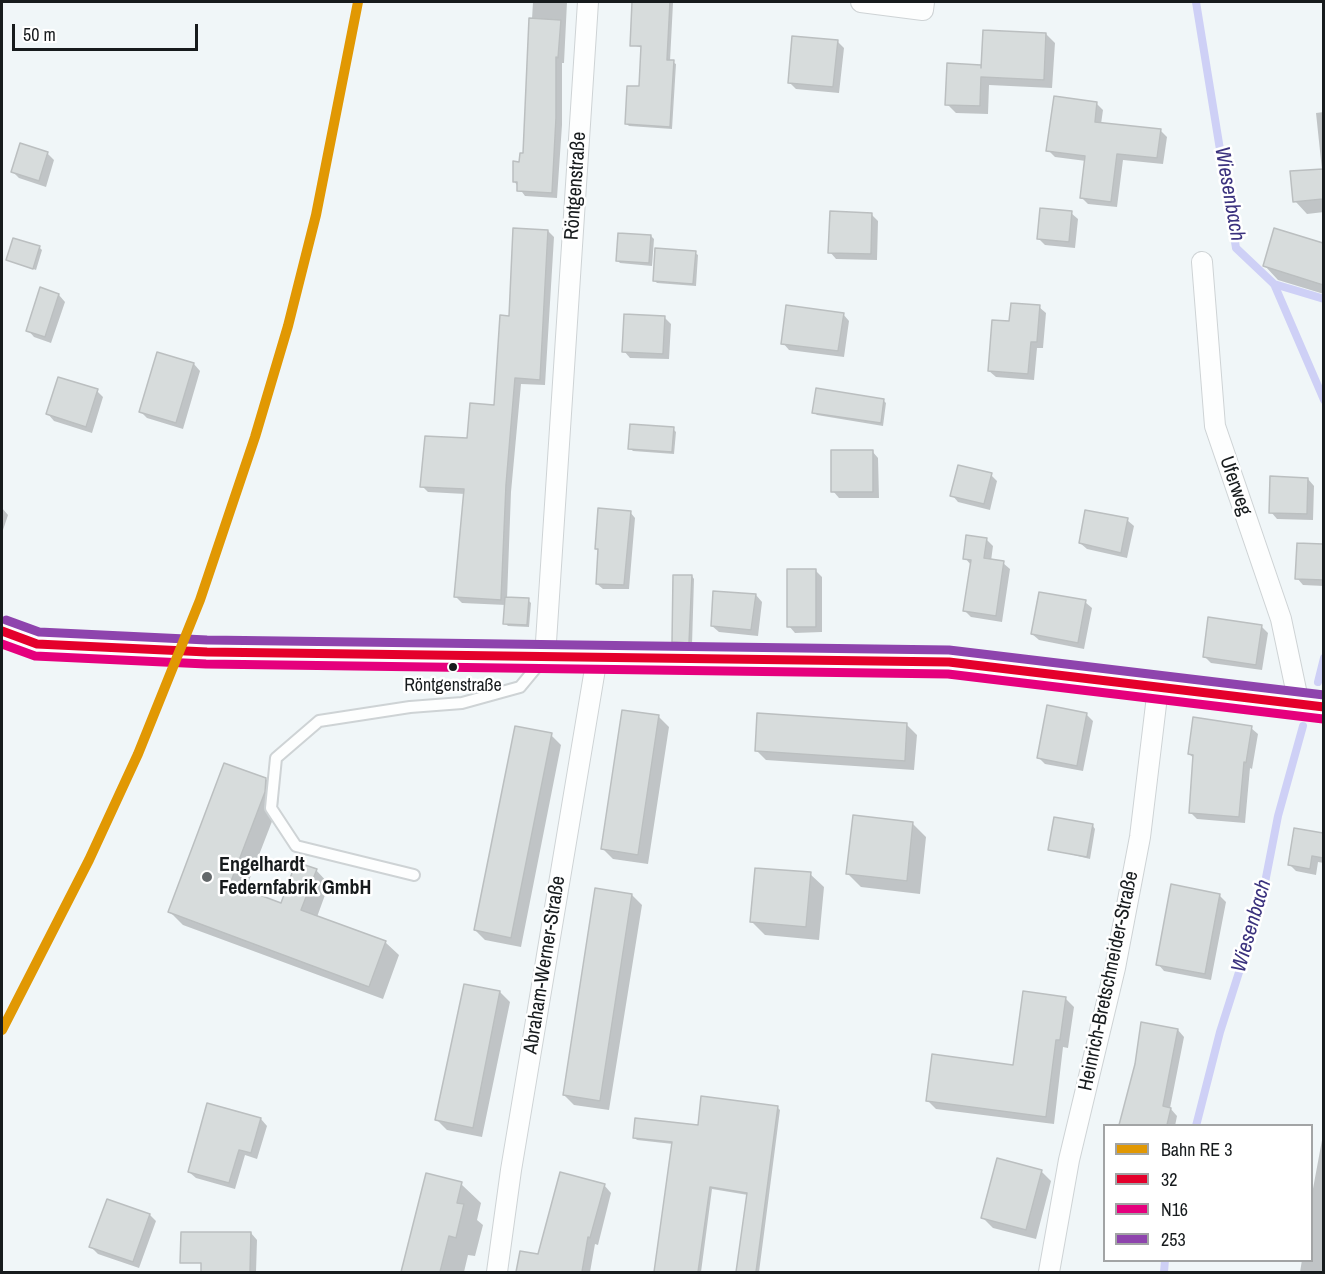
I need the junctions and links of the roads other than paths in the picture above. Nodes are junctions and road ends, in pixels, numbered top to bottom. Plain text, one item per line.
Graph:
1 (588, 2) edge
2 (861, 2) edge
3 (924, 2) edge
4 (1202, 262) dead end
5 (2, 632) edge
6 (545, 657) junction
7 (597, 657) junction
8 (1158, 688) junction
9 (1299, 704) junction
10 (1323, 707) edge
11 (414, 875) dead end
12 (497, 1272) edge
13 (1049, 1272) edge

1 - 6 street, Röntgenstraße
2 - 3 street
4 - 9 street, Uferweg
5 - 6 street
6 - 7 street
6 - 11 lane
7 - 8 street
7 - 12 street, Abraham-Werner-Straße
8 - 9 street
8 - 13 street, Heinrich-Bretschneider-Straße
9 - 10 street

